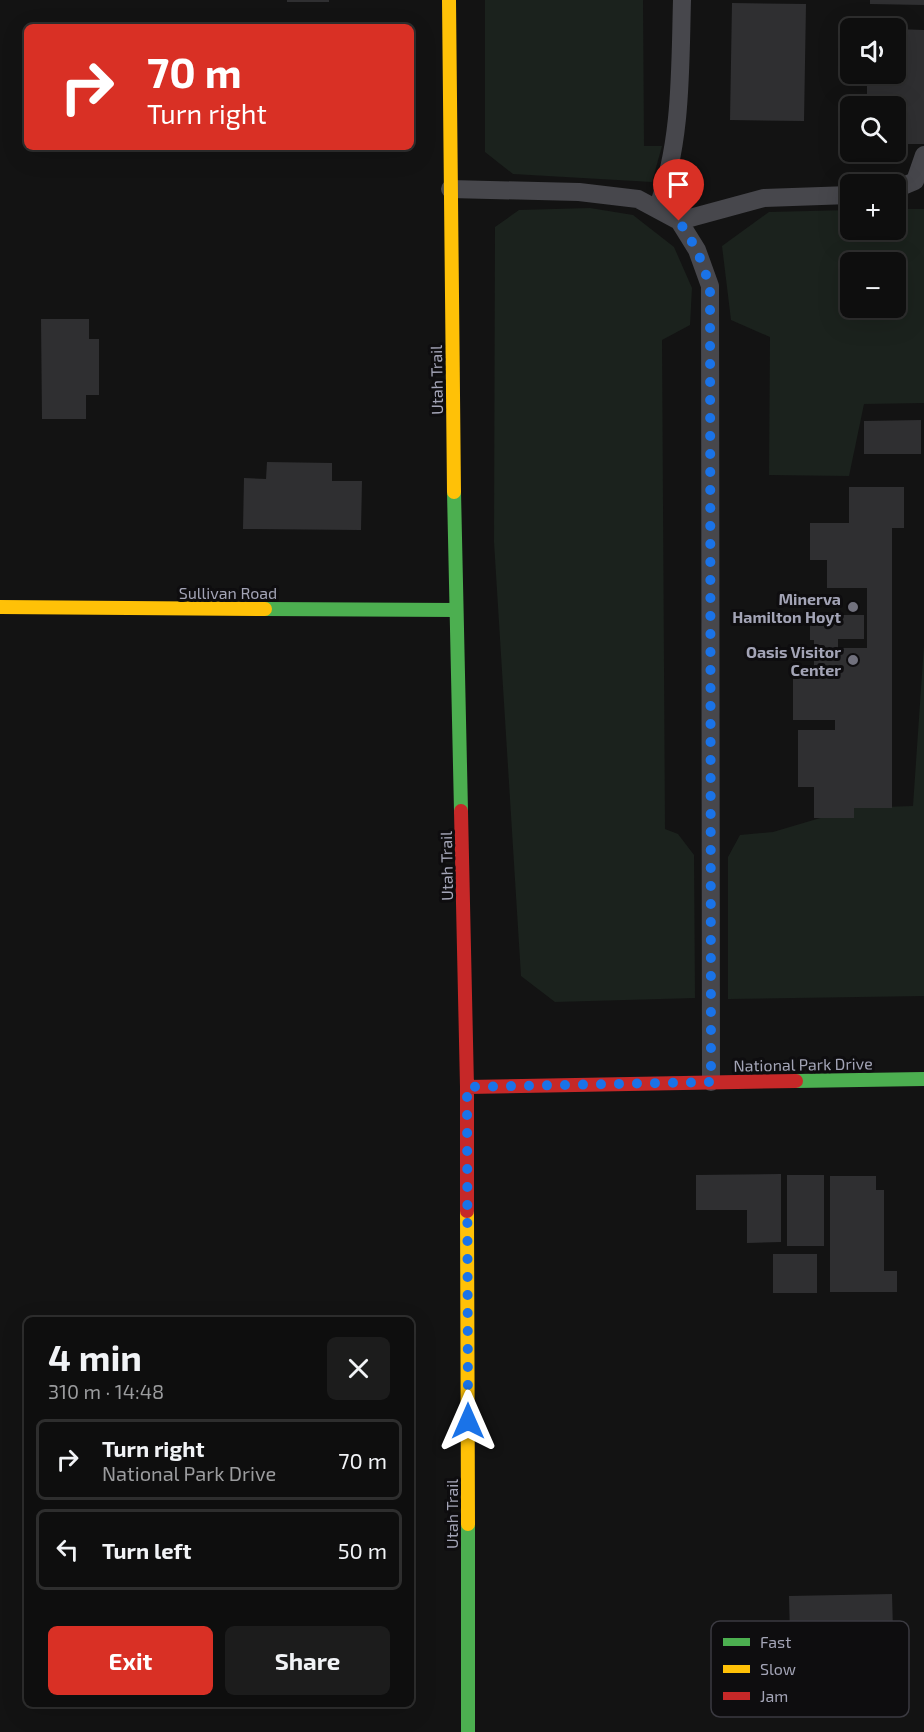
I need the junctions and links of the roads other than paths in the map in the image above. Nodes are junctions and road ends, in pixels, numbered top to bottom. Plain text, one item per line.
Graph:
1 (449, 0) edge
2 (682, 0) edge
3 (924, 155) edge
4 (906, 185) edge
5 (450, 189) junction
6 (840, 195) edge
7 (657, 209) junction
8 (679, 221) junction
9 (0, 607) edge
10 (456, 610) junction
11 (924, 1079) edge
12 (711, 1082) junction
13 (467, 1087) junction
14 (468, 1732) edge

1 - 5 main road, Utah Trail
2 - 7 lane
3 - 4 lane
5 - 7 lane
5 - 10 main road, Utah Trail
6 - 8 lane
7 - 8 lane
8 - 12 lane
9 - 10 main road, Sullivan Road
10 - 13 main road, Utah Trail
11 - 12 main road, National Park Drive
12 - 13 main road, National Park Drive
13 - 14 main road, Utah Trail

